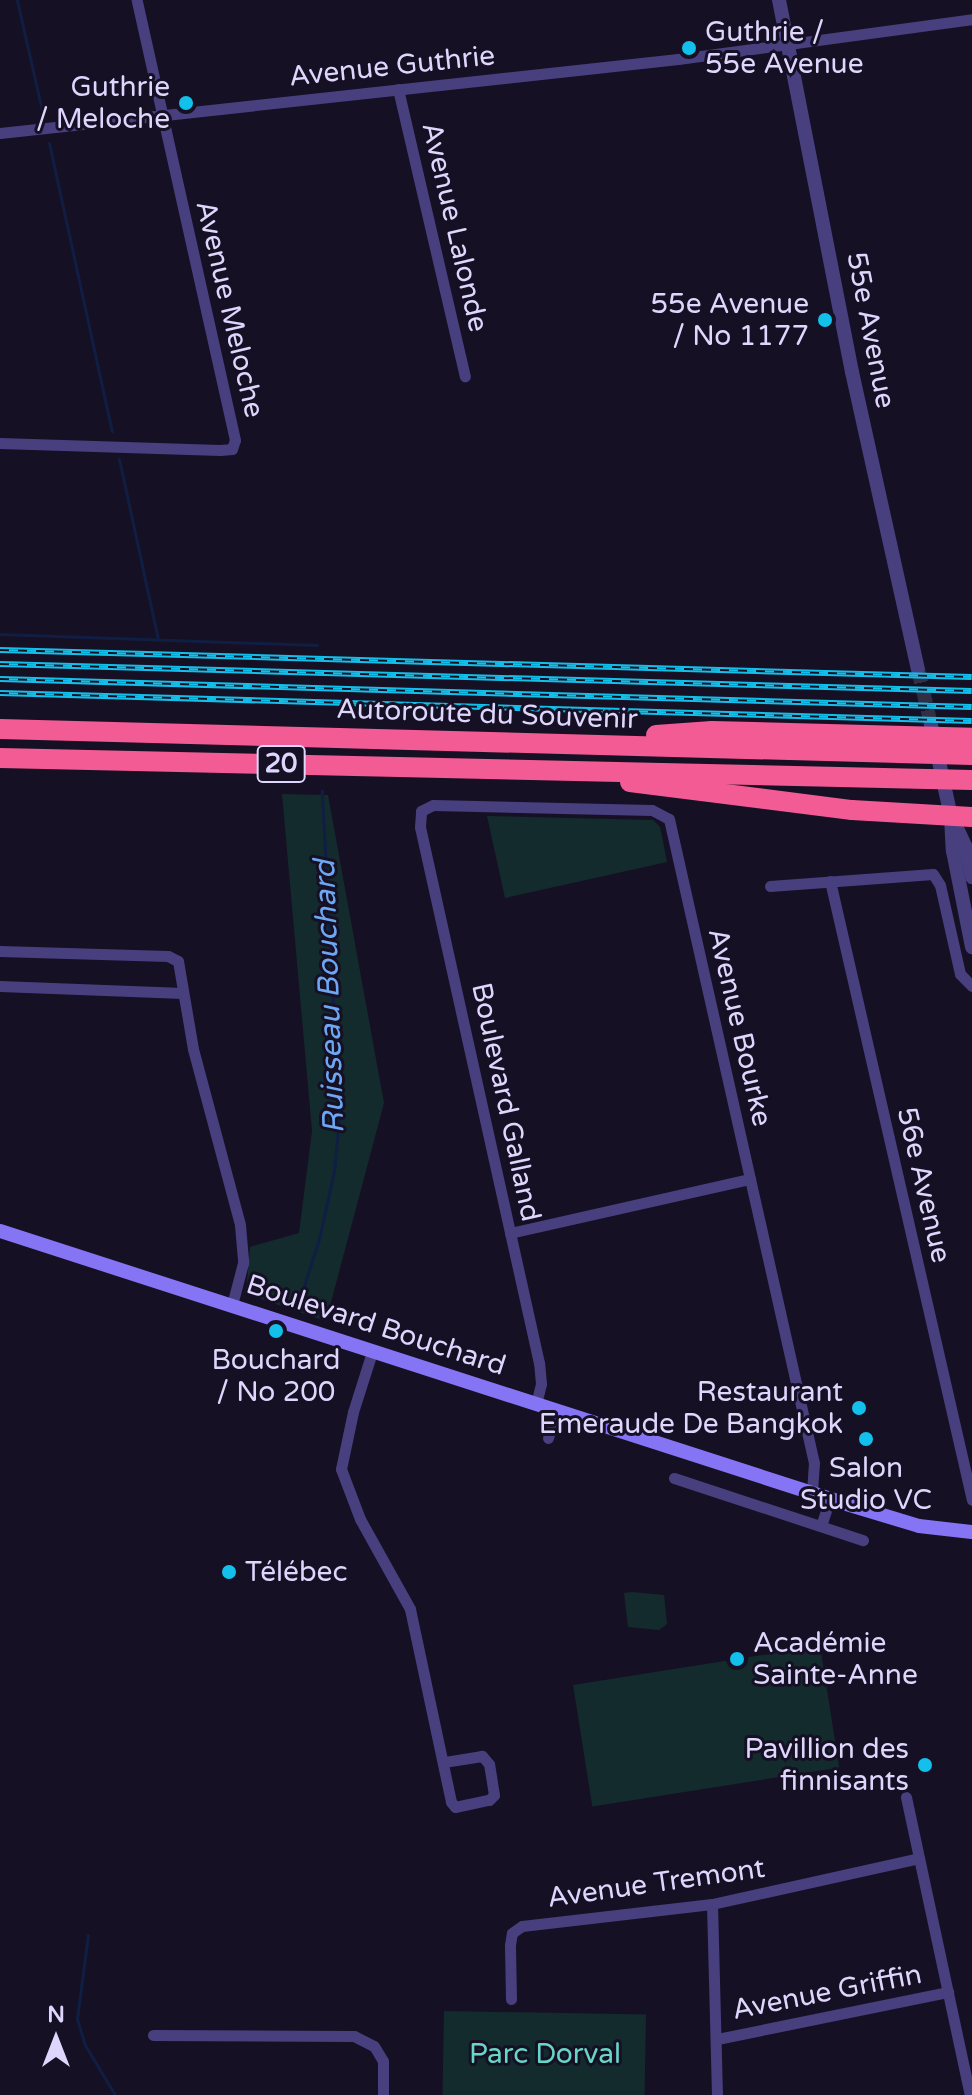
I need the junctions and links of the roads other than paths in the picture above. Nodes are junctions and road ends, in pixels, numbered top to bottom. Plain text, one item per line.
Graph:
1 (137, 0) edge
2 (779, 0) edge
3 (972, 19) edge
4 (790, 44) junction
5 (398, 89) junction
6 (163, 115) junction
7 (0, 133) edge
8 (465, 376) dead end
9 (0, 443) edge
10 (918, 669) tunnel mouth
11 (0, 729) edge
12 (933, 731) junction
13 (972, 738) edge
14 (548, 744) junction
15 (964, 755) edge
16 (0, 758) edge
17 (561, 771) junction
18 (967, 780) edge
19 (421, 811) joint
20 (962, 817) edge
21 (972, 877) edge
22 (830, 881) junction
23 (770, 886) dead end
24 (972, 947) edge
25 (0, 951) edge
26 (0, 986) edge
27 (972, 986) edge
28 (183, 993) junction
29 (750, 1179) junction
30 (0, 1231) edge
31 (510, 1233) junction
32 (232, 1305) junction
33 (372, 1352) junction
34 (536, 1404) junction
35 (556, 1411) junction
36 (548, 1438) dead end
37 (674, 1478) dead end
38 (812, 1493) junction
39 (830, 1498) junction
40 (972, 1500) edge
41 (821, 1526) junction
42 (972, 1532) edge
43 (863, 1540) dead end
44 (443, 1762) junction
45 (906, 1797) dead end
46 (919, 1858) junction
47 (712, 1904) junction
48 (948, 1992) junction
49 (511, 1999) dead end
50 (153, 2035) dead end
51 (717, 2039) junction
52 (383, 2095) edge
53 (717, 2095) edge
54 (970, 2095) edge

1 - 6 street, Avenue Meloche
2 - 4 street, 55e Avenue
3 - 4 street, Avenue Guthrie
4 - 5 street, Avenue Guthrie
4 - 10 street, 55e Avenue
5 - 6 street, Avenue Guthrie
5 - 8 street, Avenue Lalonde
6 - 7 street, Avenue Guthrie
6 - 9 street, Avenue Meloche
11 - 14 highway, Autoroute du Souvenir / 20
12 - 13 highway
12 - 14 highway
12 - 20 street
14 - 15 highway, Autoroute du Souvenir / 20
16 - 17 highway, Autoroute du Souvenir / 20
17 - 18 highway, Autoroute du Souvenir / 20
17 - 20 highway
19 - 29 street, Avenue Bourke
19 - 31 street, Boulevard Galland
20 - 21 street
20 - 24 street
22 - 23 street
22 - 27 street
22 - 40 street, 56e Avenue
25 - 28 street
26 - 28 street
28 - 32 street
29 - 31 street
29 - 38 street, Avenue Bourke
30 - 32 main road, Boulevard Bouchard
31 - 34 street, Boulevard Galland
32 - 33 main road, Boulevard Bouchard
33 - 34 main road, Boulevard Bouchard
33 - 44 street
34 - 35 main road, Boulevard Bouchard
35 - 36 street
35 - 38 main road, Boulevard Bouchard
37 - 41 street
38 - 39 main road, Boulevard Bouchard
39 - 41 street
39 - 42 main road, Boulevard Bouchard
41 - 43 street
44 - 44 street
45 - 46 street
46 - 47 street, Avenue Tremont
46 - 48 street
47 - 49 street, Avenue Tremont
47 - 51 street
48 - 51 street, Avenue Griffin
48 - 54 street
50 - 52 street
51 - 53 street

